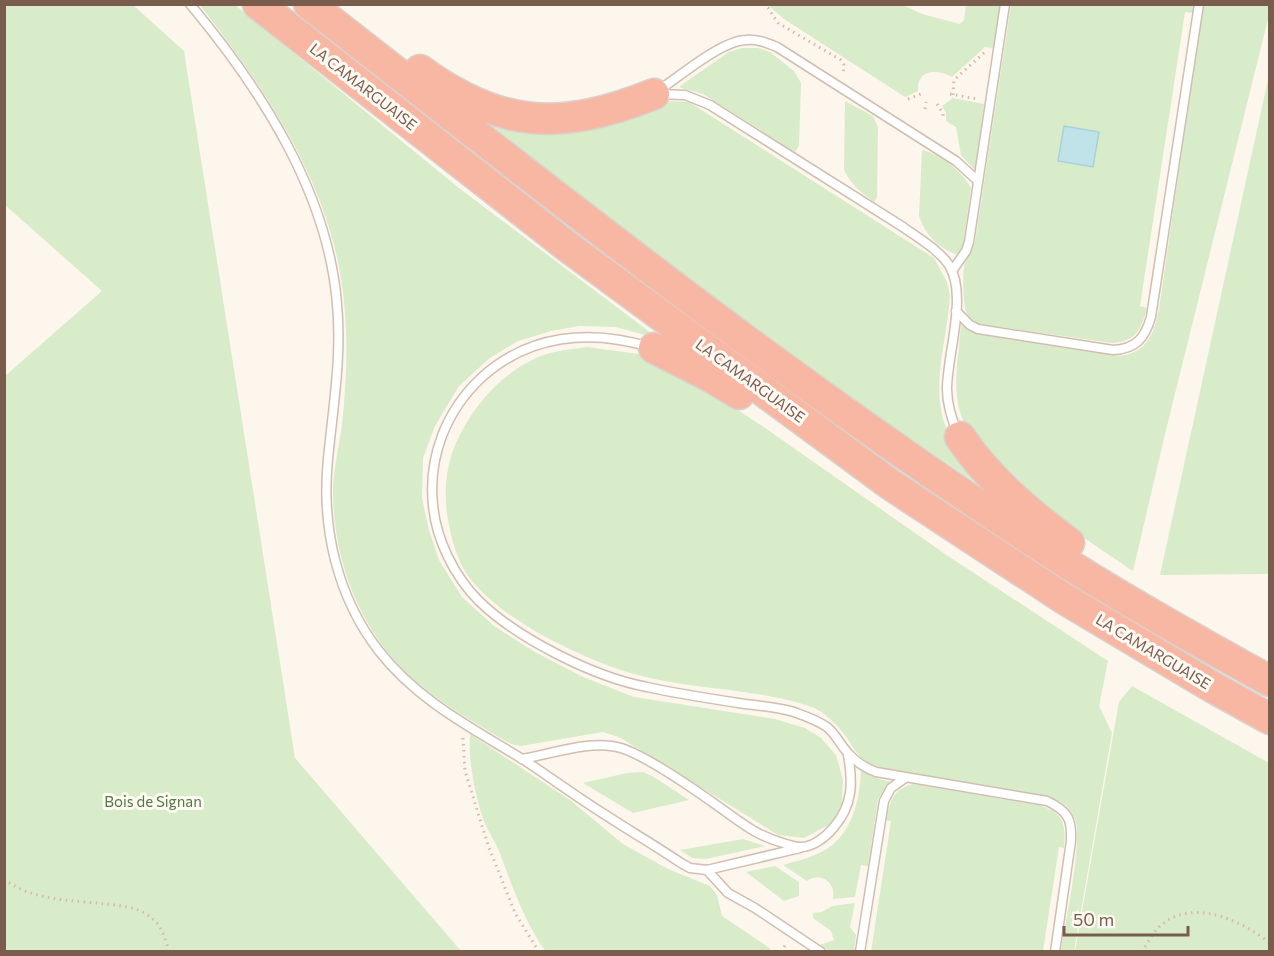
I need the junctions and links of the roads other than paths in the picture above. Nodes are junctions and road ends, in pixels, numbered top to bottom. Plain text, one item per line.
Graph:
1 (190, 4) edge
2 (258, 4) edge
3 (309, 4) edge
4 (331, 4) edge
5 (1005, 4) edge
6 (1199, 4) edge
7 (654, 94) junction
8 (978, 181) junction
9 (952, 271) junction
10 (956, 311) junction
11 (654, 348) joint
12 (960, 437) joint
13 (891, 485) junction
14 (1269, 674) edge
15 (1269, 681) edge
16 (1269, 719) edge
17 (848, 754) junction
18 (522, 759) junction
19 (906, 778) junction
20 (800, 848) junction
21 (707, 870) junction
22 (821, 951) edge
23 (860, 951) edge
24 (1055, 951) edge

1 - 18 lane
2 - 13 highway, LA CAMARGUAISE
3 - 15 highway, LA CAMARGUAISE
4 - 7 highway
5 - 8 lane
6 - 10 lane
7 - 8 lane
7 - 9 lane
8 - 9 lane
9 - 10 lane
10 - 12 lane
11 - 13 highway
11 - 17 lane
12 - 14 highway
13 - 16 highway, LA CAMARGUAISE
17 - 19 lane
17 - 20 lane
18 - 20 lane
18 - 21 lane
19 - 23 lane
19 - 24 lane
20 - 21 lane
21 - 22 lane

